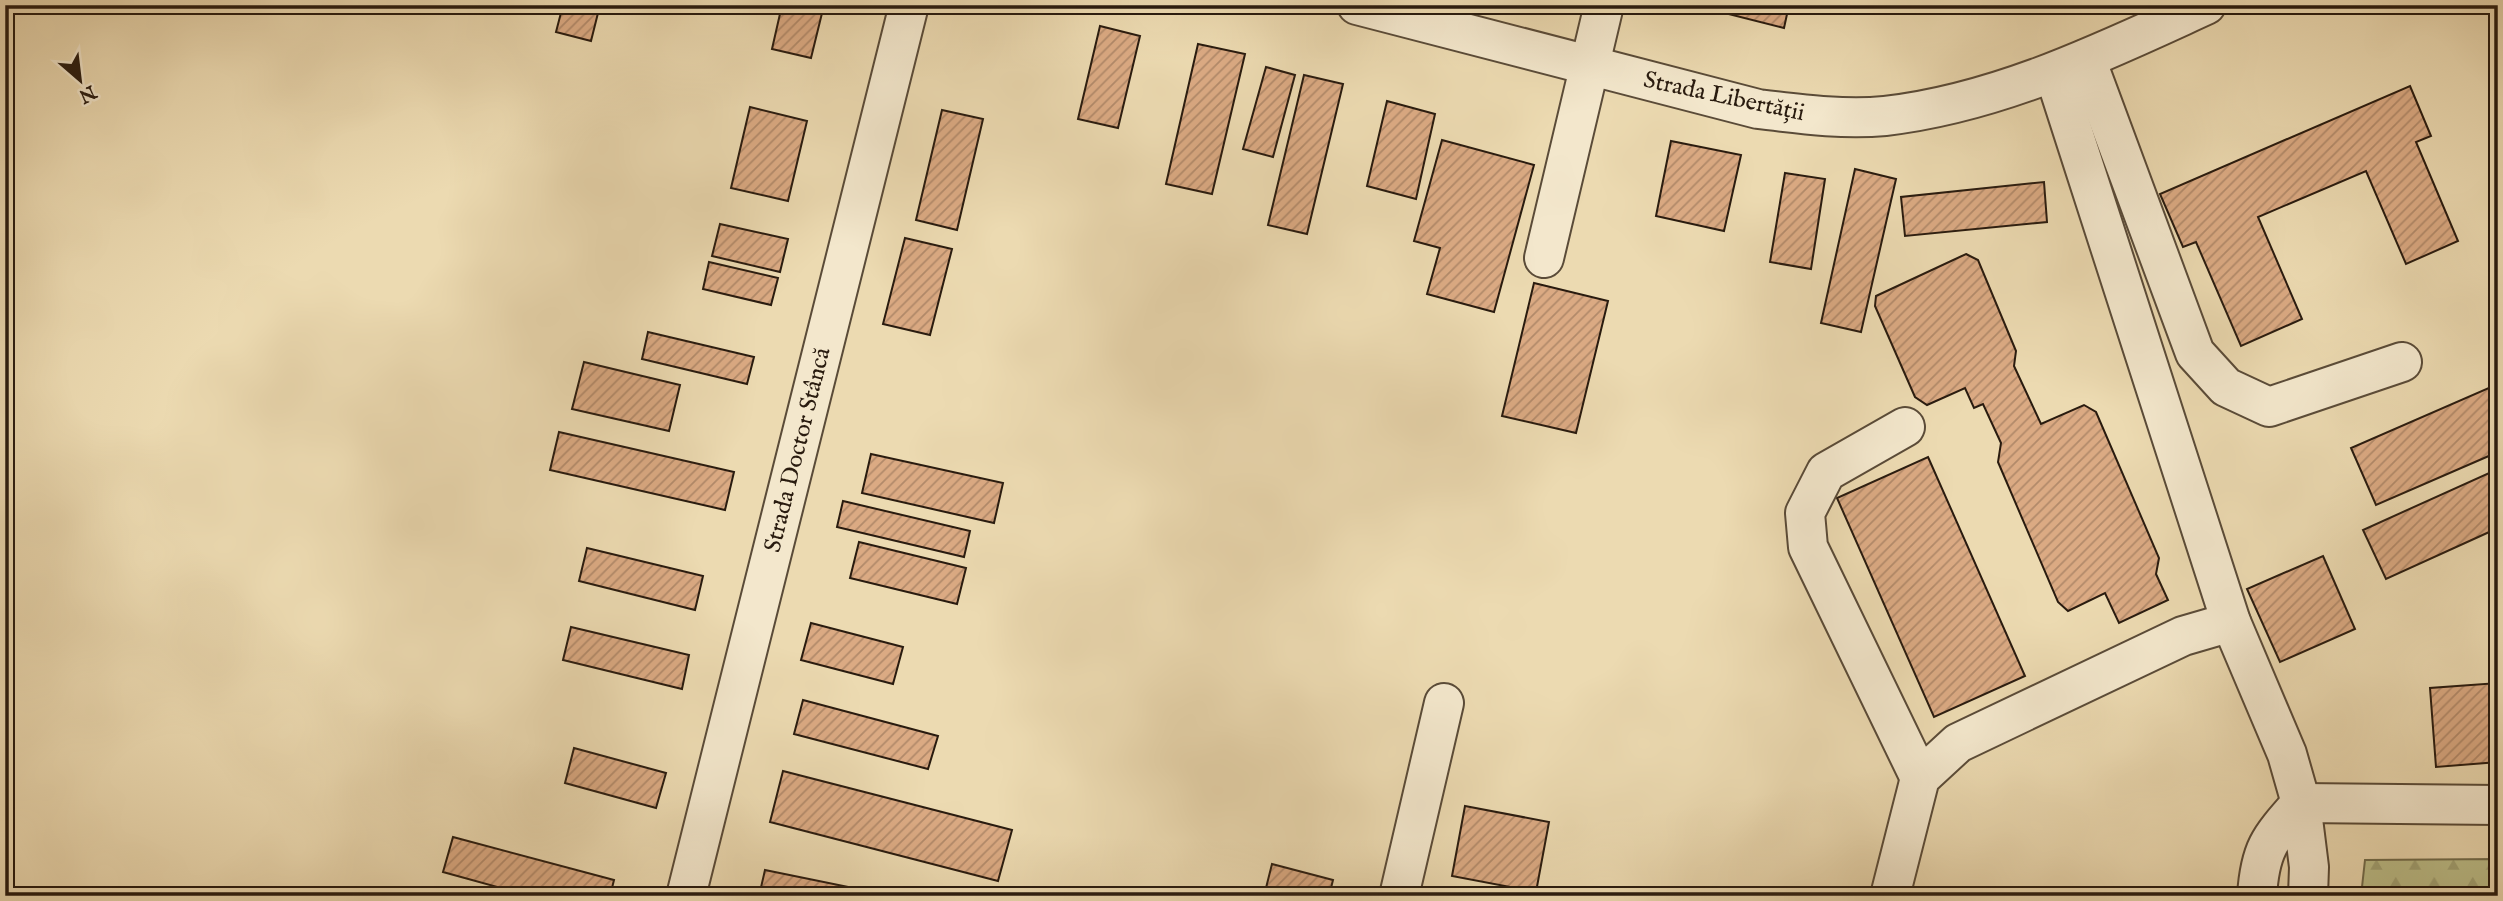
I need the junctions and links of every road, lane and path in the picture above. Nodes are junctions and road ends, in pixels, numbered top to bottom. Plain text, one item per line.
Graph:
1 (909, 5) edge
2 (1357, 5) edge
3 (1604, 5) edge
4 (2206, 5) edge
5 (2070, 66) junction
6 (1588, 67) junction
7 (1544, 258) dead end
8 (2402, 362) dead end
9 (1905, 427) dead end
10 (2231, 622) junction
11 (1444, 703) dead end
12 (1920, 778) junction
13 (2301, 803) junction
14 (2498, 805) edge
15 (686, 896) edge
16 (1399, 896) edge
17 (1889, 896) edge
18 (2258, 896) edge
19 (2308, 896) edge

1 - 15 street, Strada Doctor Stâncă
2 - 6 street, Strada Libertății
3 - 6 street
4 - 5 street, Strada Libertății
5 - 6 street, Strada Libertății
5 - 8 street
5 - 10 street
6 - 7 street
9 - 12 street
10 - 12 street
10 - 13 street
11 - 16 street
12 - 17 street
13 - 14 street
13 - 18 street
13 - 19 street

